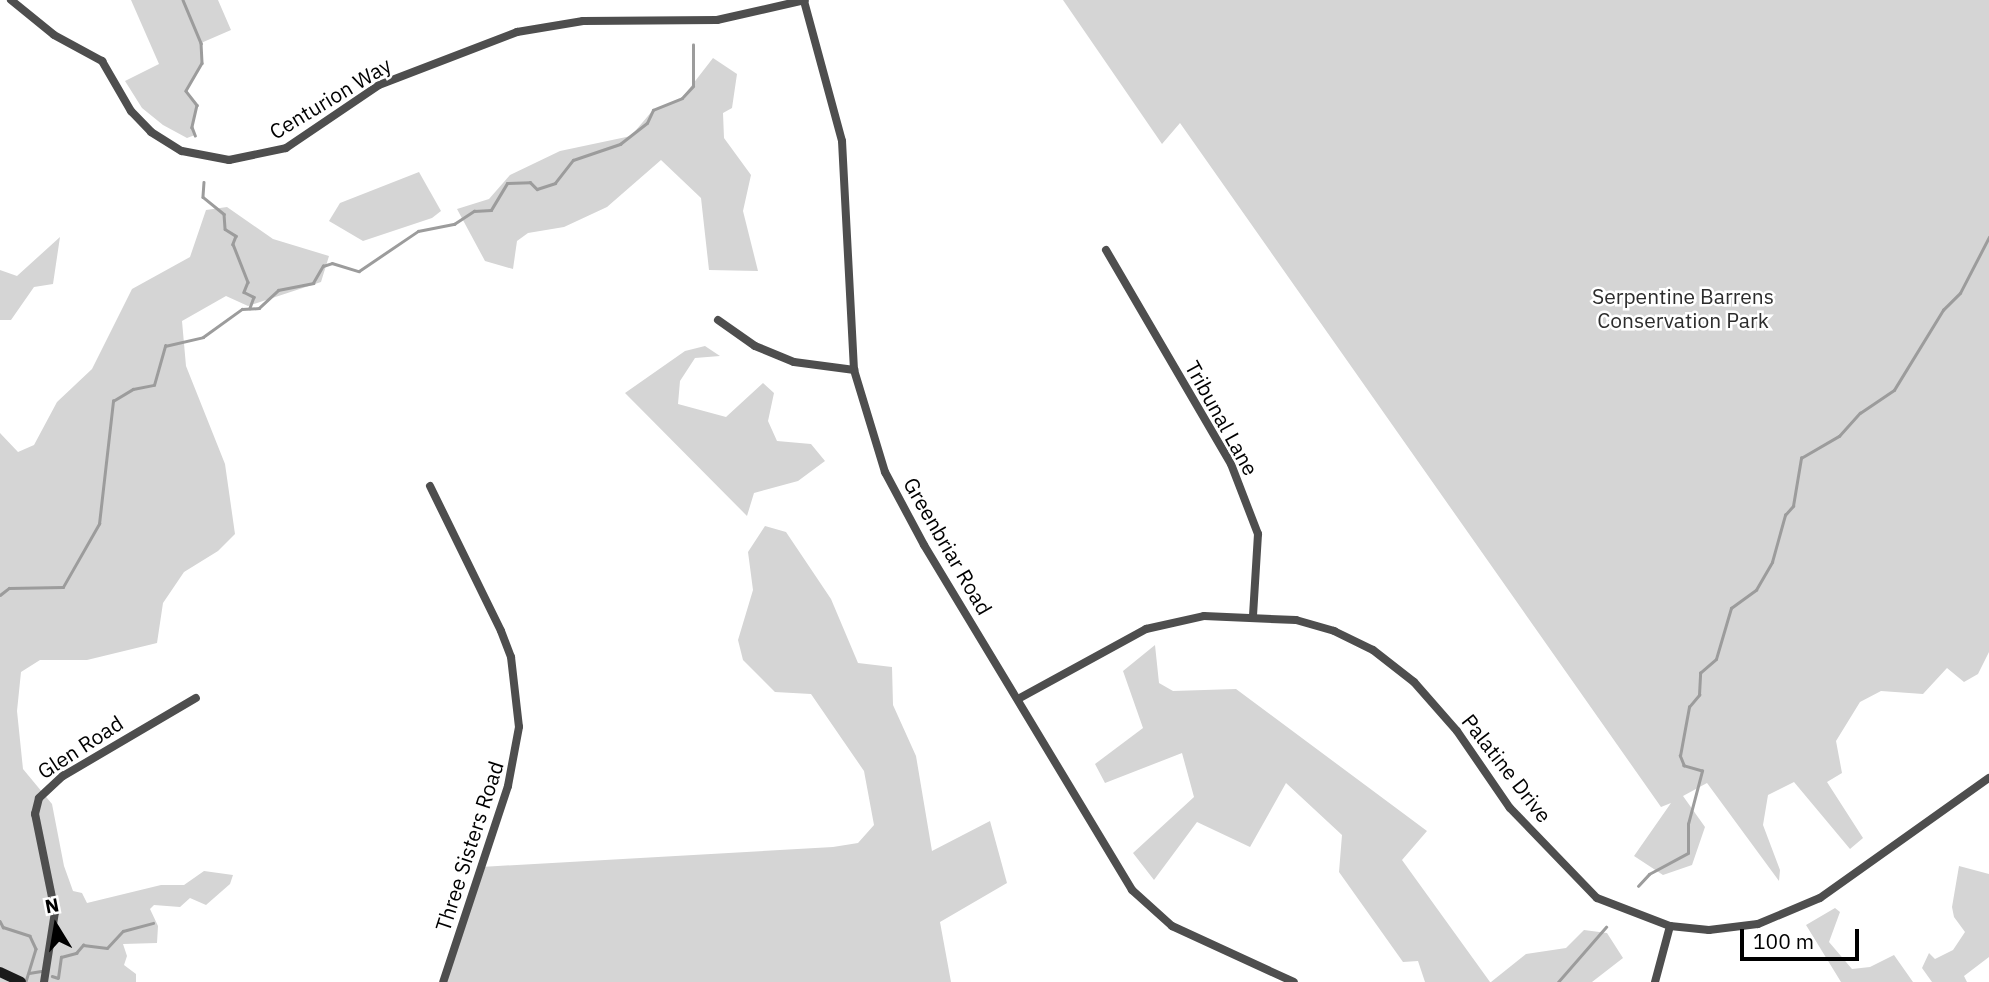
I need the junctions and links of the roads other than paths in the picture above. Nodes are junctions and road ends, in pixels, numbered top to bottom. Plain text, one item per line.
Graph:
1 (11, 0) edge
2 (805, 0) edge
3 (1106, 250) dead end
4 (718, 320) dead end
5 (854, 370) junction
6 (430, 486) dead end
7 (1253, 616) junction
8 (196, 698) dead end
9 (1017, 699) junction
10 (1989, 778) edge
11 (1670, 926) junction
12 (0, 972) edge
13 (20, 981) edge
14 (44, 982) edge
15 (443, 982) edge
16 (1294, 982) edge
17 (1655, 982) edge

1 - 2 street, Centurion Way
2 - 5 street, Greenbriar Road
3 - 7 street, Tribunal Lane
4 - 5 street
5 - 9 street, Greenbriar Road
6 - 15 street, Three Sisters Road
7 - 9 street, Palatine Drive
7 - 11 street, Palatine Drive
8 - 14 street, Glen Road
9 - 16 street, Greenbriar Road
10 - 11 street, Palatine Drive
11 - 17 street
12 - 13 main road

